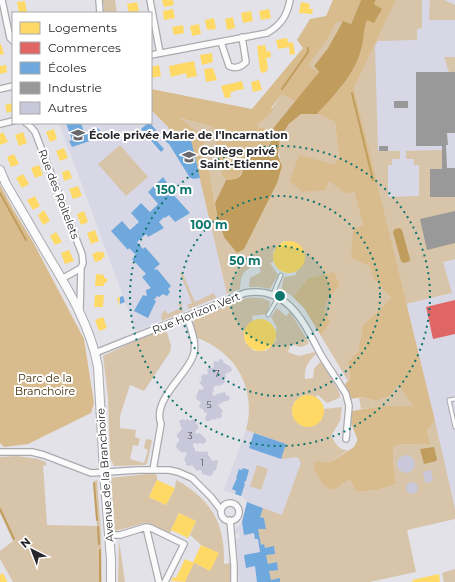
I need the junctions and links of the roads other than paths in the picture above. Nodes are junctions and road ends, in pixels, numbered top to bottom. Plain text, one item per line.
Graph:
1 (2, 0) edge
2 (99, 0) edge
3 (150, 0) edge
4 (290, 0) edge
5 (100, 12) edge
6 (242, 37) junction
7 (12, 40) edge
8 (221, 42) junction
9 (160, 53) junction
10 (152, 55) edge
11 (12, 86) edge
12 (0, 89) edge
13 (12, 122) edge
14 (0, 124) edge
15 (27, 124) edge
16 (0, 170) edge
17 (82, 268) junction
18 (281, 275) dead end
19 (61, 278) junction
20 (275, 296) junction
21 (80, 313) junction
22 (268, 315) dead end
23 (187, 316) junction
24 (96, 353) junction
25 (455, 399) edge
26 (455, 427) edge
27 (346, 439) dead end
28 (0, 452) edge
29 (153, 470) junction
30 (104, 472) junction
31 (221, 510) junction
32 (230, 520) junction
33 (146, 527) junction
34 (110, 535) junction
35 (111, 582) edge
36 (159, 582) edge
37 (165, 582) edge
38 (234, 582) edge

1 - 7 street
2 - 5 street
3 - 9 street
4 - 6 street
6 - 8 street
6 - 8 street
8 - 9 street
9 - 10 street
11 - 12 street
13 - 14 street
15 - 17 street, Rue des Roitelets
16 - 19 main road
17 - 19 street
17 - 21 street, Rue des Roitelets
18 - 20 lane
19 - 21 main road
20 - 22 lane
20 - 23 street, Rue Horizon Vert
20 - 27 street
21 - 24 main road, Avenue de la Branchoire
23 - 24 street, Rue Horizon Vert
23 - 29 street
24 - 30 main road, Avenue de la Branchoire
25 - 26 lane
28 - 30 street
29 - 30 street
29 - 31 street
30 - 34 main road, Avenue de la Branchoire
31 - 32 street
31 - 32 street
32 - 38 street
33 - 34 street
33 - 36 street
33 - 37 street
34 - 35 main road, Avenue de la Branchoire

